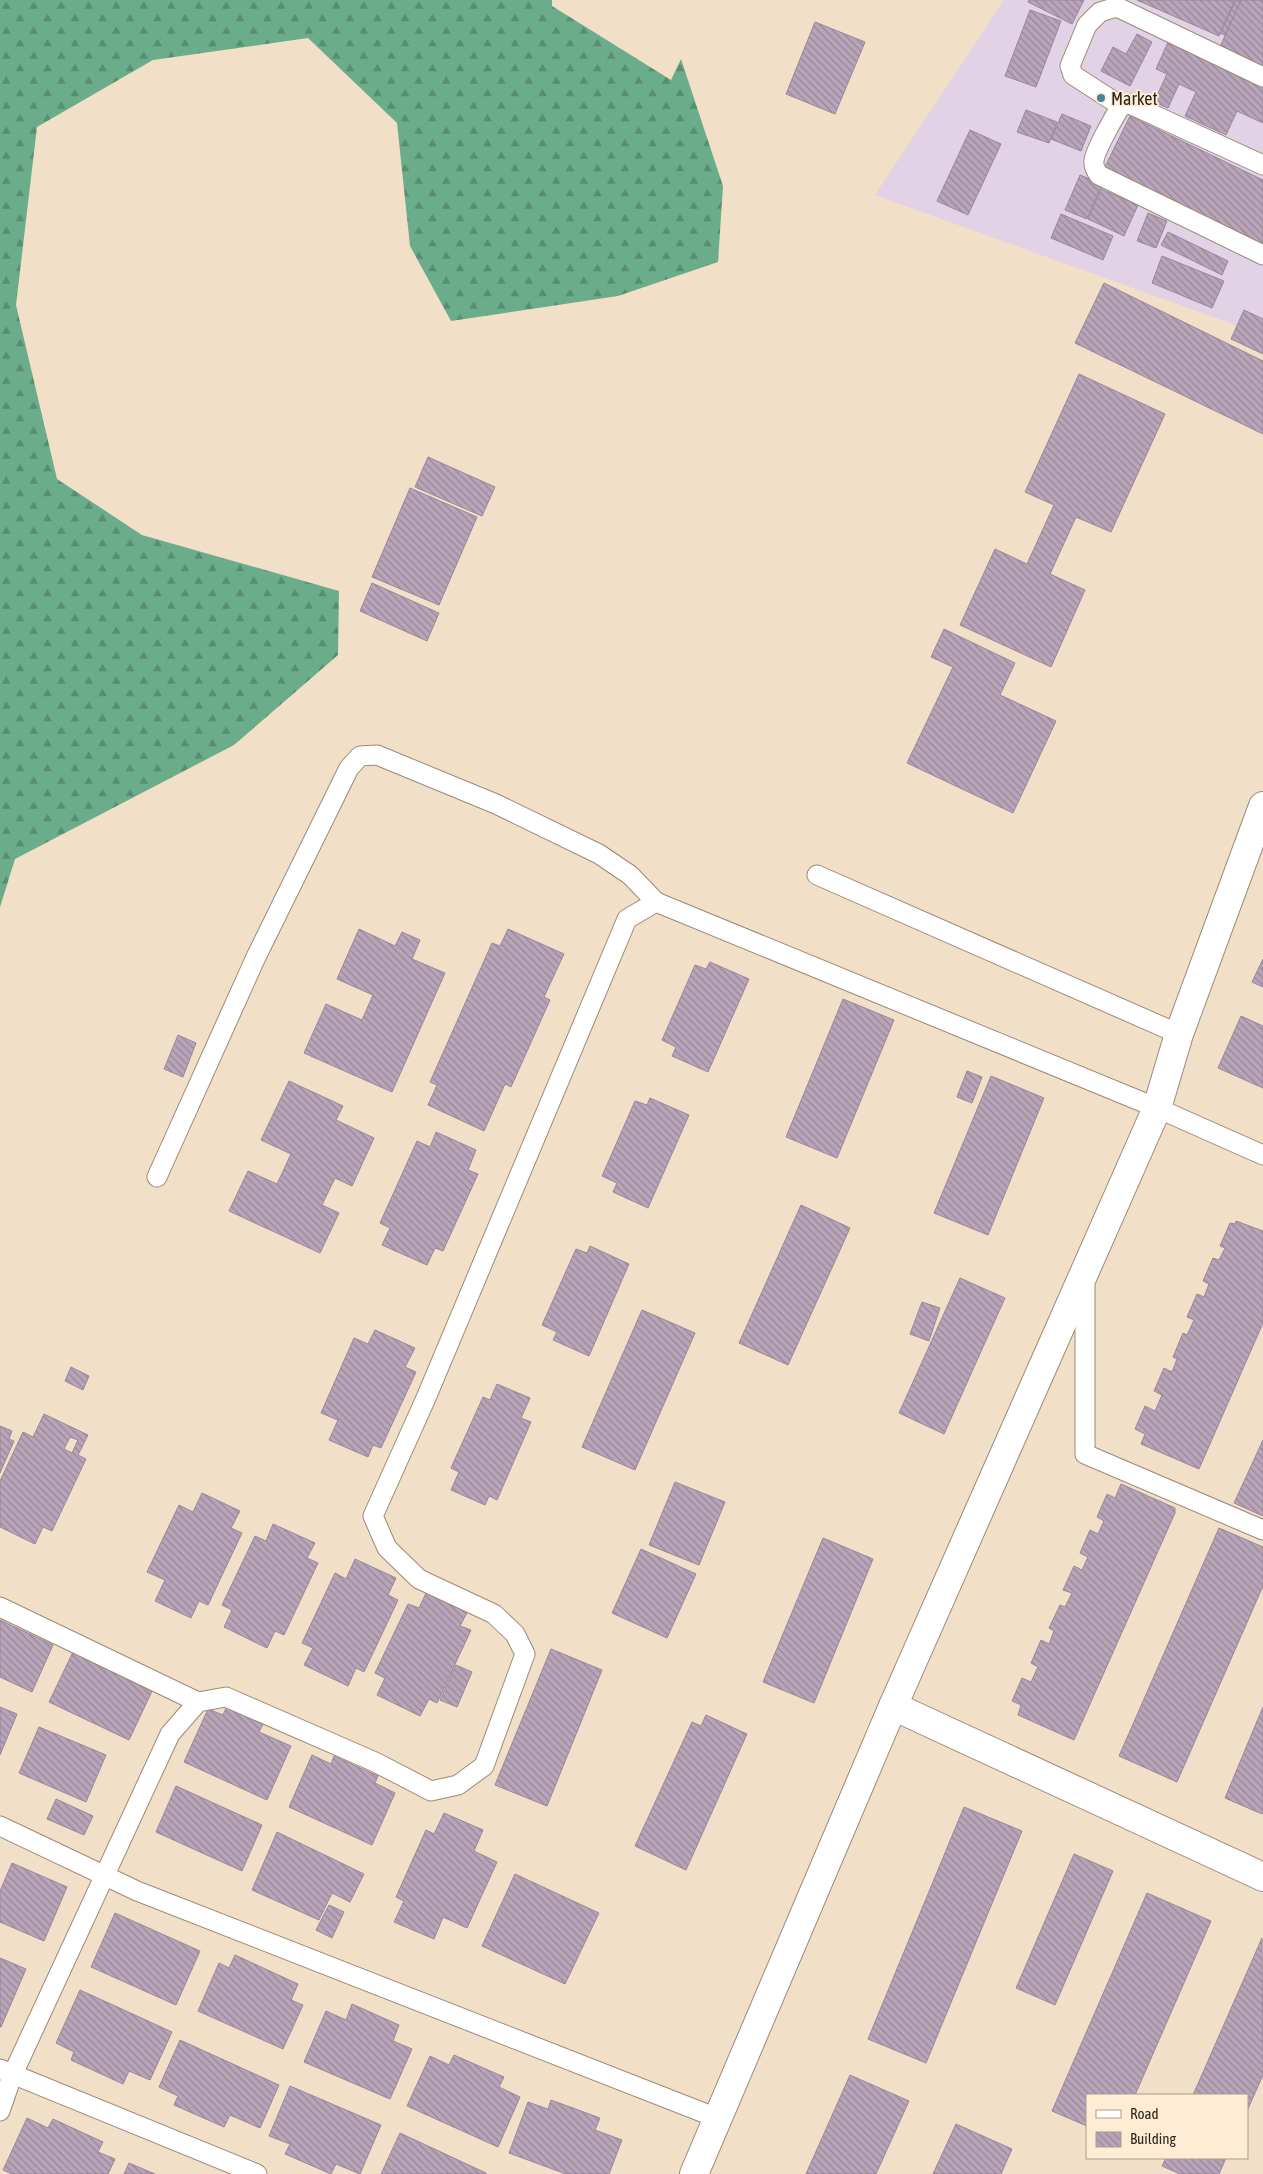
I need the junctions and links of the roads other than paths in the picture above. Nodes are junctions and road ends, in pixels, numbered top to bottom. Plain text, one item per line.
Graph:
1 (1263, 77) edge
2 (1121, 106) junction
3 (1263, 165) edge
4 (1263, 255) edge
5 (1263, 806) edge
6 (817, 875) dead end
7 (656, 902) junction
8 (1179, 1034) junction
9 (1157, 1108) junction
10 (1263, 1155) edge
11 (157, 1177) dead end
12 (1085, 1270) junction
13 (1263, 1530) edge
14 (0, 1608) edge
15 (198, 1702) junction
16 (893, 1706) junction
17 (0, 1826) edge
18 (105, 1875) junction
19 (1263, 1877) edge
20 (6, 2073) edge
21 (0, 2111) edge
22 (716, 2118) junction
23 (257, 2174) edge
24 (694, 2174) edge

1 - 2 lane
2 - 3 lane
2 - 4 lane
5 - 8 street
6 - 8 lane
7 - 9 lane
7 - 11 lane
7 - 15 lane
8 - 9 street
9 - 10 lane
9 - 12 street
12 - 13 lane
12 - 16 street
14 - 15 lane
15 - 18 lane
16 - 19 street
16 - 22 street
17 - 18 lane
18 - 20 lane
18 - 22 lane
20 - 21 lane
20 - 23 lane
22 - 24 street

